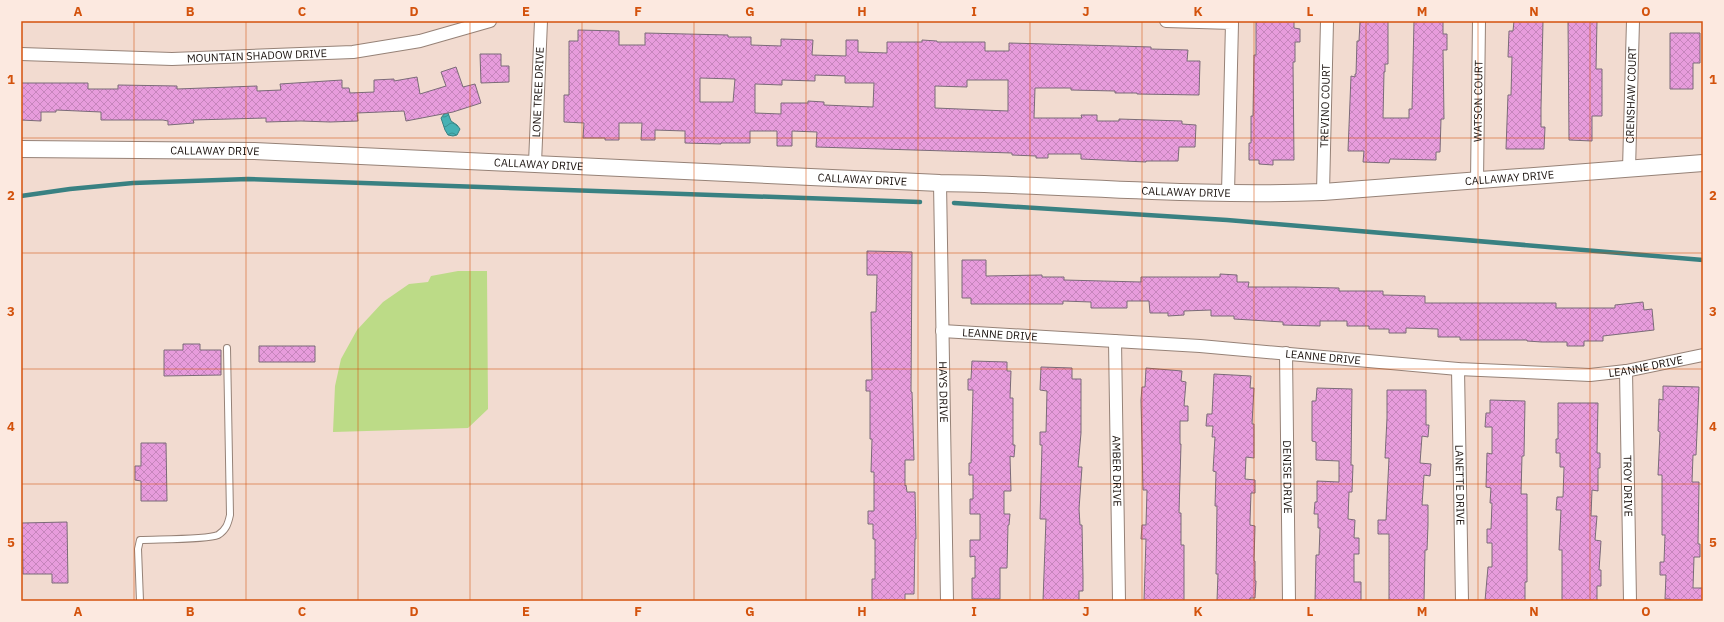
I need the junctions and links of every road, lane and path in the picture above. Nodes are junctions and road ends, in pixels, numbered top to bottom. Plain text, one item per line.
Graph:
1 (490, 21) edge
2 (540, 21) edge
3 (1166, 21) edge
4 (1327, 21) edge
5 (1479, 21) edge
6 (1633, 21) edge
7 (21, 54) edge
8 (21, 149) edge
9 (535, 163) junction
10 (1703, 163) edge
11 (1629, 169) junction
12 (1477, 181) junction
13 (940, 184) junction
14 (1323, 192) junction
15 (1228, 193) junction
16 (942, 331) junction
17 (1115, 341) junction
18 (227, 348) dead end
19 (1286, 353) junction
20 (1703, 355) edge
21 (1458, 369) junction
22 (1626, 371) junction
23 (140, 601) edge
24 (947, 601) edge
25 (1119, 601) edge
26 (1289, 601) edge
27 (1462, 601) edge
28 (1630, 601) edge

1 - 7 street, MOUNTAIN SHADOW DRIVE
2 - 9 street, LONE TREE DRIVE
3 - 15 street
4 - 14 street, TREVINO COURT
5 - 12 street, WATSON COURT
6 - 11 street, CRENSHAW COURT
8 - 9 street, CALLAWAY DRIVE
9 - 13 street, CALLAWAY DRIVE
10 - 11 street, CALLAWAY DRIVE
11 - 12 street, CALLAWAY DRIVE
12 - 14 street, CALLAWAY DRIVE
13 - 15 street, CALLAWAY DRIVE
13 - 16 street, HAYS DRIVE
14 - 15 street, CALLAWAY DRIVE
16 - 17 street, LEANNE DRIVE
16 - 24 street, HAYS DRIVE
17 - 19 street, LEANNE DRIVE
17 - 25 street, AMBER DRIVE
18 - 23 lane
19 - 21 street, LEANNE DRIVE
19 - 26 street, DENISE DRIVE
20 - 22 street, LEANNE DRIVE
21 - 22 street, LEANNE DRIVE
21 - 27 street, LANETTE DRIVE
22 - 28 street, TROY DRIVE

